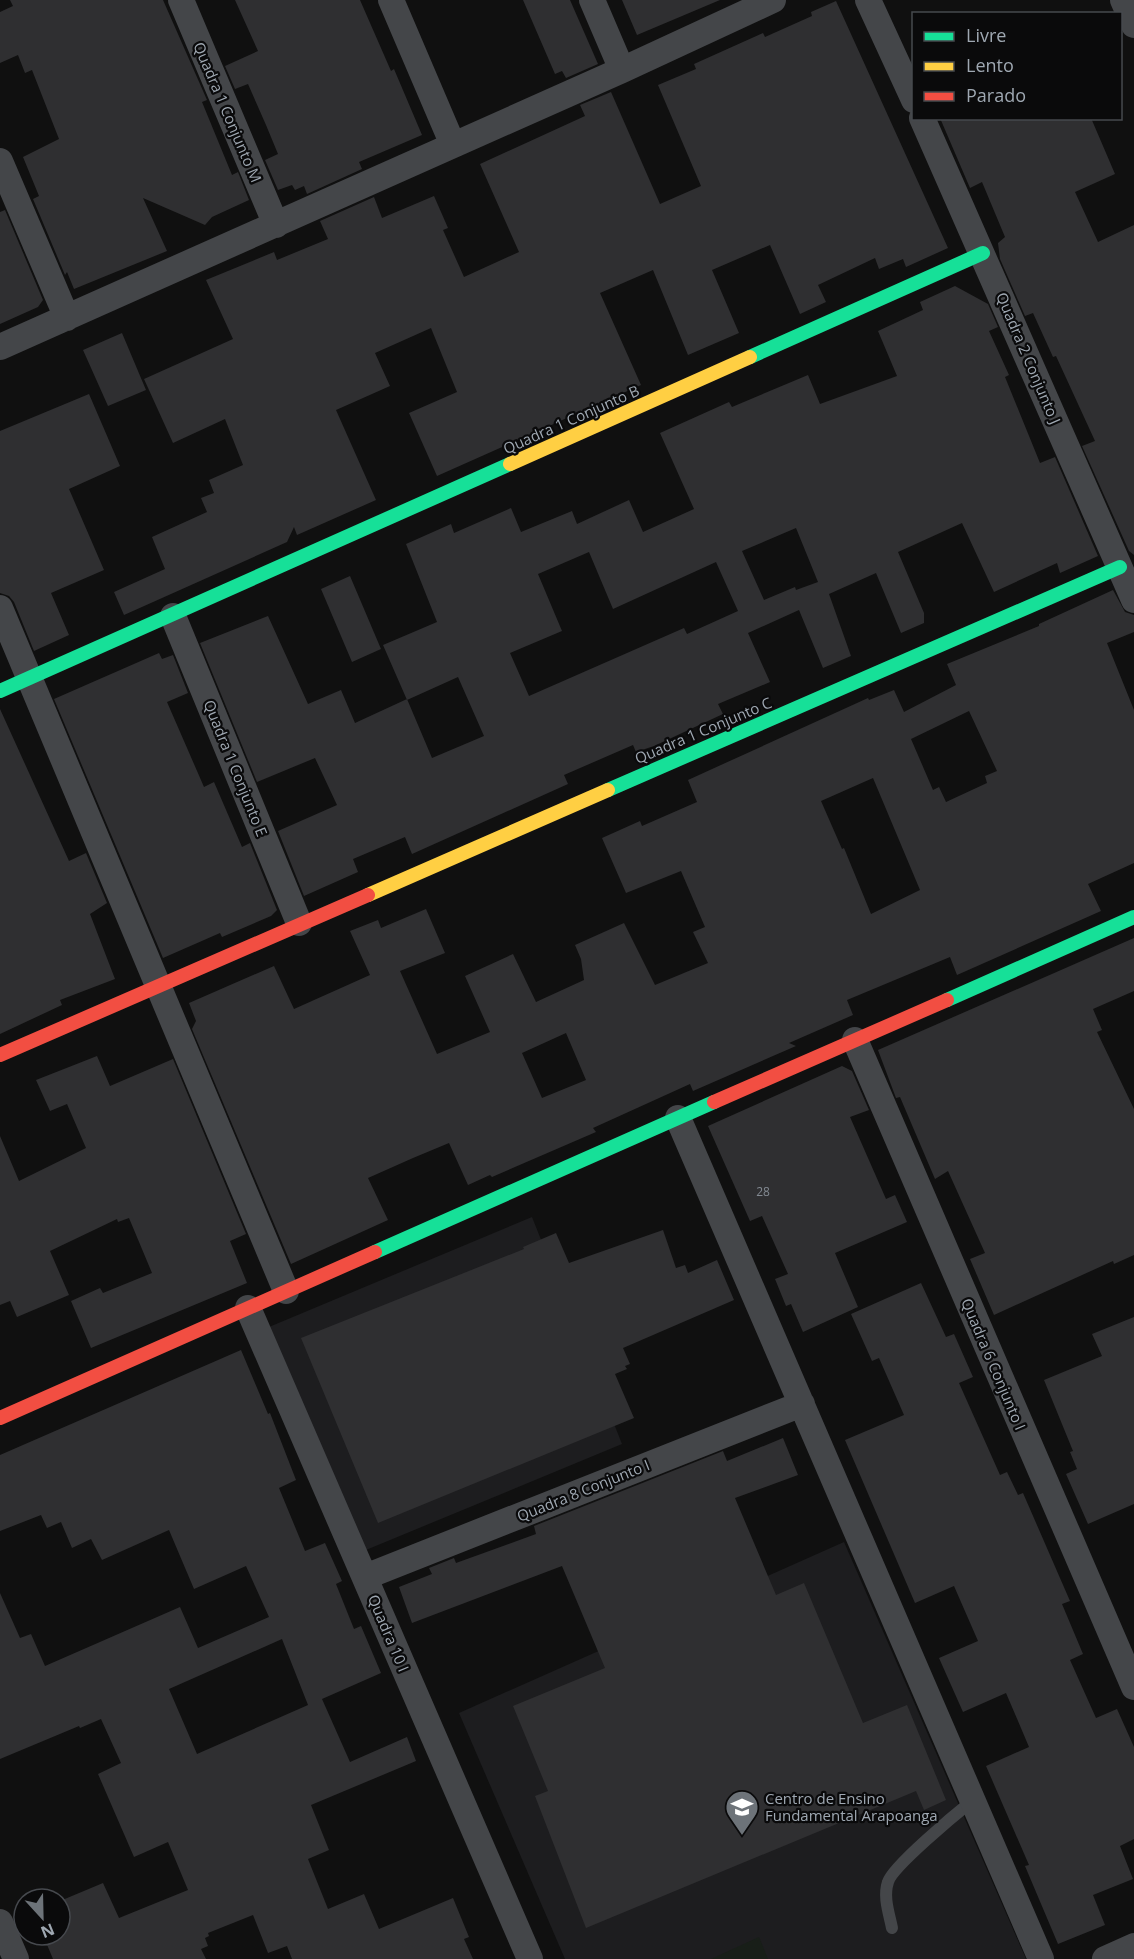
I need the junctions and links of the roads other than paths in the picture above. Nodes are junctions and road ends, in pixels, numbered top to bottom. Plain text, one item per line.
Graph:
1 (181, 0) edge
2 (391, 0) edge
3 (592, 0) edge
4 (773, 0) edge
5 (868, 0) edge
6 (1123, 0) edge
7 (1134, 25) edge
8 (622, 70) junction
9 (912, 96) edge
10 (923, 120) edge
11 (453, 146) junction
12 (0, 161) edge
13 (276, 225) junction
14 (983, 252) junction
15 (67, 318) junction
16 (0, 347) edge
17 (1119, 567) junction
18 (1134, 600) edge
19 (0, 608) edge
20 (173, 616) junction
21 (30, 678) junction
22 (0, 691) edge
23 (1134, 916) edge
24 (299, 923) junction
25 (158, 985) junction
26 (855, 1040) junction
27 (0, 1055) edge
28 (678, 1118) junction
29 (286, 1291) junction
30 (248, 1308) junction
31 (802, 1404) junction
32 (0, 1418) edge
33 (365, 1577) junction
34 (1134, 1687) edge
35 (972, 1801) junction
36 (0, 1922) edge
37 (892, 1928) dead end
38 (1134, 1946) edge
39 (16, 1959) edge
40 (530, 1959) edge
41 (1041, 1959) edge
42 (1105, 1959) edge

1 - 13 street, Quadra 1 Conjunto M
2 - 11 street
3 - 8 street
4 - 8 street
5 - 9 street
6 - 7 street
8 - 11 street
10 - 14 street, Quadra 2 Conjunto J
11 - 13 street
12 - 15 street
13 - 15 street
14 - 17 street, Quadra 2 Conjunto J
14 - 20 street, Quadra 1 Conjunto B
15 - 16 street
17 - 18 street, Quadra 2 Conjunto J
17 - 24 street, Quadra 1 Conjunto C
19 - 21 street
20 - 21 street
20 - 24 street, Quadra 1 Conjunto E
21 - 22 street
21 - 25 street
23 - 26 street
24 - 25 street
25 - 27 street
25 - 29 street
26 - 28 street
26 - 34 street, Quadra 6 Conjunto I
28 - 29 street
28 - 31 street
29 - 30 street
30 - 32 street
30 - 33 street, Quadra 10 I
31 - 33 street, Quadra 8 Conjunto I
31 - 35 street
33 - 40 street, Quadra 10 I
35 - 37 lane
35 - 41 street
36 - 39 street
38 - 42 street

